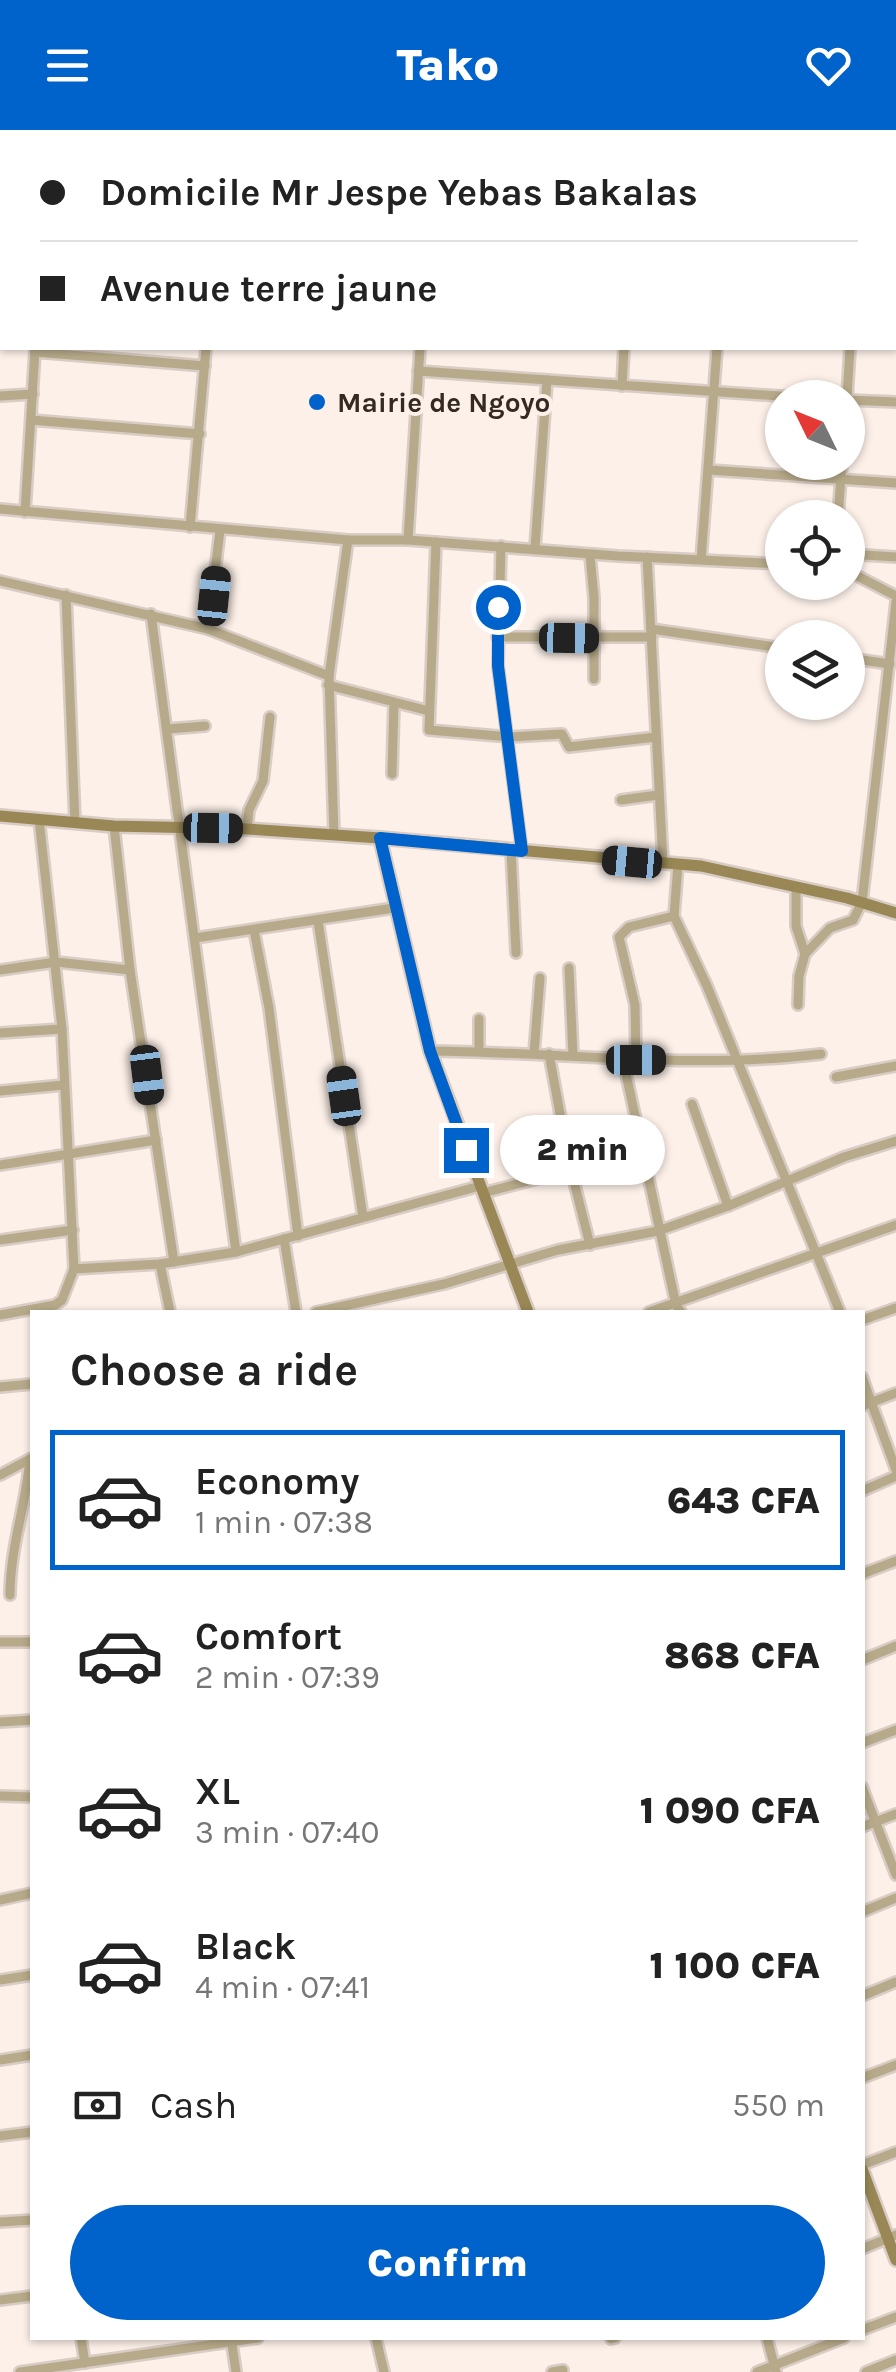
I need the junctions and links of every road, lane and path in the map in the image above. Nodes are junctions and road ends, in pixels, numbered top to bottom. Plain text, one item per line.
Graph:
1 (35, 350) edge
2 (206, 350) edge
3 (420, 350) edge
4 (624, 350) edge
5 (717, 350) edge
6 (850, 350) edge
7 (205, 366) junction
8 (418, 371) junction
9 (547, 380) junction
10 (848, 380) edge
11 (622, 386) junction
12 (714, 392) junction
13 (33, 394) junction
14 (765, 395) edge
15 (0, 396) edge
16 (865, 400) edge
17 (896, 402) edge
18 (32, 420) junction
19 (200, 434) junction
20 (709, 470) junction
21 (765, 474) edge
22 (840, 480) joint
23 (896, 483) edge
24 (839, 500) edge
25 (0, 509) edge
26 (25, 512) junction
27 (190, 527) junction
28 (220, 530) junction
29 (348, 540) junction
30 (408, 540) junction
31 (436, 542) junction
32 (501, 546) junction
33 (535, 548) junction
34 (590, 555) junction
35 (865, 555) edge
36 (647, 557) junction
37 (896, 557) edge
38 (701, 560) junction
39 (765, 563) edge
40 (0, 581) edge
41 (865, 581) edge
42 (66, 594) junction
43 (896, 599) edge
44 (151, 614) junction
45 (208, 629) junction
46 (652, 633) junction
47 (497, 637) junction
48 (595, 638) junction
49 (765, 646) edge
50 (865, 660) edge
51 (890, 664) junction
52 (594, 679) dead end
53 (328, 681) junction
54 (394, 702) junction
55 (429, 711) junction
56 (270, 718) dead end
57 (205, 726) dead end
58 (168, 730) junction
59 (656, 737) junction
60 (510, 738) junction
61 (392, 774) dead end
62 (658, 795) junction
63 (621, 800) dead end
64 (0, 816) edge
65 (39, 819) junction
66 (75, 823) junction
67 (114, 826) junction
68 (179, 828) junction
69 (247, 829) junction
70 (334, 835) junction
71 (380, 838) junction
72 (516, 851) junction
73 (663, 864) junction
74 (678, 864) junction
75 (796, 889) junction
76 (862, 902) junction
77 (394, 908) junction
78 (896, 913) edge
79 (674, 916) junction
80 (318, 922) junction
81 (254, 930) junction
82 (196, 938) junction
83 (516, 954) dead end
84 (805, 954) junction
85 (56, 962) junction
86 (569, 968) dead end
87 (0, 970) edge
88 (130, 970) junction
89 (540, 978) dead end
90 (798, 1005) dead end
91 (479, 1019) dead end
92 (62, 1029) junction
93 (0, 1033) edge
94 (430, 1051) junction
95 (478, 1051) junction
96 (534, 1053) junction
97 (548, 1054) junction
98 (821, 1054) dead end
99 (573, 1055) junction
100 (623, 1060) junction
101 (636, 1060) junction
102 (737, 1060) junction
103 (896, 1066) edge
104 (836, 1077) dead end
105 (64, 1085) junction
106 (0, 1091) edge
107 (692, 1104) dead end
108 (156, 1140) junction
109 (896, 1140) edge
110 (68, 1155) junction
111 (0, 1165) edge
112 (571, 1170) junction
113 (787, 1182) junction
114 (481, 1190) junction
115 (728, 1206) junction
116 (363, 1217) junction
117 (896, 1225) edge
118 (73, 1230) junction
119 (658, 1231) junction
120 (298, 1236) junction
121 (284, 1239) junction
122 (0, 1240) edge
123 (590, 1245) junction
124 (236, 1252) junction
125 (816, 1254) junction
126 (174, 1262) junction
127 (510, 1262) junction
128 (160, 1264) junction
129 (74, 1269) junction
130 (896, 1308) edge
131 (678, 1309) edge
132 (170, 1310) edge
133 (296, 1310) edge
134 (325, 1310) edge
135 (527, 1310) edge
136 (839, 1310) edge
137 (0, 1315) edge
138 (865, 1319) edge
139 (30, 1384) edge
140 (0, 1387) edge
141 (896, 1393) edge
142 (867, 1404) edge
143 (30, 1460) edge
144 (30, 1465) edge
145 (896, 1473) edge
146 (0, 1476) edge
147 (865, 1489) edge
148 (20, 1525) junction
149 (30, 1526) edge
150 (896, 1562) edge
151 (865, 1573) edge
152 (10, 1595) dead end
153 (0, 1642) edge
154 (30, 1642) edge
155 (896, 1646) edge
156 (865, 1659) edge
157 (30, 1720) edge
158 (0, 1722) edge
159 (896, 1730) edge
160 (865, 1742) edge
161 (865, 1794) edge
162 (0, 1796) edge
163 (30, 1797) edge
164 (896, 1814) edge
165 (876, 1821) junction
166 (865, 1825) edge
167 (896, 1875) edge
168 (30, 1894) edge
169 (896, 1898) edge
170 (0, 1900) edge
171 (865, 1911) edge
172 (30, 1975) edge
173 (0, 1980) edge
174 (896, 1982) edge
175 (865, 1995) edge
176 (30, 2055) edge
177 (0, 2060) edge
178 (896, 2065) edge
179 (865, 2077) edge
180 (30, 2132) edge
181 (0, 2136) edge
182 (896, 2152) edge
183 (865, 2166) edge
184 (865, 2174) edge
185 (30, 2220) edge
186 (0, 2222) edge
187 (892, 2237) edge
188 (865, 2247) edge
189 (896, 2260) edge
190 (30, 2296) edge
191 (0, 2300) edge
192 (896, 2317) edge
193 (865, 2329) edge
194 (82, 2340) edge
195 (227, 2340) edge
196 (232, 2340) edge
197 (376, 2340) edge
198 (768, 2340) edge
199 (840, 2340) edge
200 (896, 2360) edge
201 (92, 2366) edge
202 (775, 2369) edge
203 (20, 2372) edge
204 (236, 2372) edge
205 (384, 2372) edge
206 (757, 2372) edge
207 (866, 2372) edge

1 - 7 street
1 - 13 street
2 - 7 street
3 - 8 street
4 - 11 street
5 - 12 street
6 - 10 street
7 - 19 street
8 - 9 street
8 - 30 street
9 - 11 street
9 - 33 street
11 - 12 street
12 - 14 street
12 - 20 street
13 - 15 street
13 - 18 street
16 - 17 street
18 - 19 street
18 - 26 street
19 - 27 street
20 - 21 street
20 - 38 street
22 - 23 street
22 - 24 street
25 - 26 street
26 - 27 street
27 - 28 street
28 - 29 street
28 - 45 street
29 - 30 street
29 - 53 street
30 - 31 street
31 - 32 street
31 - 55 street
32 - 33 street
32 - 47 street
33 - 34 street
34 - 36 street
34 - 48 street
35 - 37 street
36 - 38 street
36 - 46 street
38 - 39 street
40 - 42 street
41 - 43 street
42 - 44 street
42 - 66 street
43 - 51 street
44 - 45 street
44 - 58 street
45 - 53 street
46 - 48 street
46 - 49 street
46 - 59 street
47 - 48 street
47 - 60 street
48 - 52 street
50 - 51 street
51 - 76 street
53 - 54 street
53 - 70 street
54 - 55 street
54 - 61 street
55 - 60 street
56 - 69 street
57 - 58 street
58 - 68 street
59 - 60 street
59 - 62 street
60 - 72 street
62 - 63 street
62 - 73 street
64 - 65 street
65 - 66 street
65 - 85 street
66 - 67 street
67 - 68 street
67 - 88 street
68 - 69 street
68 - 82 street
69 - 70 street
70 - 71 street
71 - 72 street
71 - 77 street
72 - 73 street
72 - 83 street
73 - 74 street
74 - 75 street
74 - 79 street
75 - 76 street
75 - 84 street
76 - 78 street
76 - 84 street
77 - 80 street
77 - 94 street
79 - 101 street
79 - 102 street
80 - 81 street
80 - 116 street
81 - 82 street
81 - 120 street
82 - 124 street
84 - 90 street
85 - 87 street
85 - 88 street
85 - 92 street
86 - 99 street
88 - 108 street
89 - 96 street
91 - 95 street
92 - 93 street
92 - 105 street
94 - 95 street
94 - 114 street
95 - 96 street
96 - 97 street
97 - 99 street
97 - 112 street
98 - 102 street
99 - 100 street
100 - 101 street
100 - 119 street
101 - 102 street
102 - 113 street
103 - 104 street
105 - 106 street
105 - 110 street
107 - 115 street
108 - 110 street
108 - 126 street
109 - 113 street
110 - 111 street
110 - 118 street
112 - 114 street
112 - 123 street
113 - 115 street
113 - 125 street
114 - 116 street
114 - 127 street
115 - 119 street
116 - 120 street
117 - 125 street
118 - 122 street
118 - 129 street
119 - 123 street
119 - 131 street
120 - 121 street
121 - 124 street
121 - 133 street
123 - 127 street
124 - 126 street
125 - 131 street
125 - 136 street
126 - 128 street
127 - 134 street
127 - 135 street
128 - 129 street
128 - 132 street
129 - 137 street
130 - 138 street
139 - 140 street
141 - 142 street
142 - 145 street
143 - 146 street
144 - 148 street
145 - 147 street
148 - 149 street
148 - 152 street
150 - 151 street
153 - 154 street
155 - 156 street
157 - 158 street
159 - 160 street
161 - 165 street
162 - 163 street
164 - 165 street
165 - 166 street
165 - 167 street
168 - 170 street
169 - 171 street
172 - 173 street
174 - 175 street
176 - 177 street
178 - 179 street
180 - 181 street
182 - 183 street
184 - 187 street
185 - 186 street
187 - 188 street
187 - 189 street
190 - 191 street
192 - 193 street
194 - 201 street
195 - 201 street
196 - 204 street
197 - 205 street
198 - 202 street
199 - 202 street
200 - 207 street
201 - 203 street
202 - 206 street

